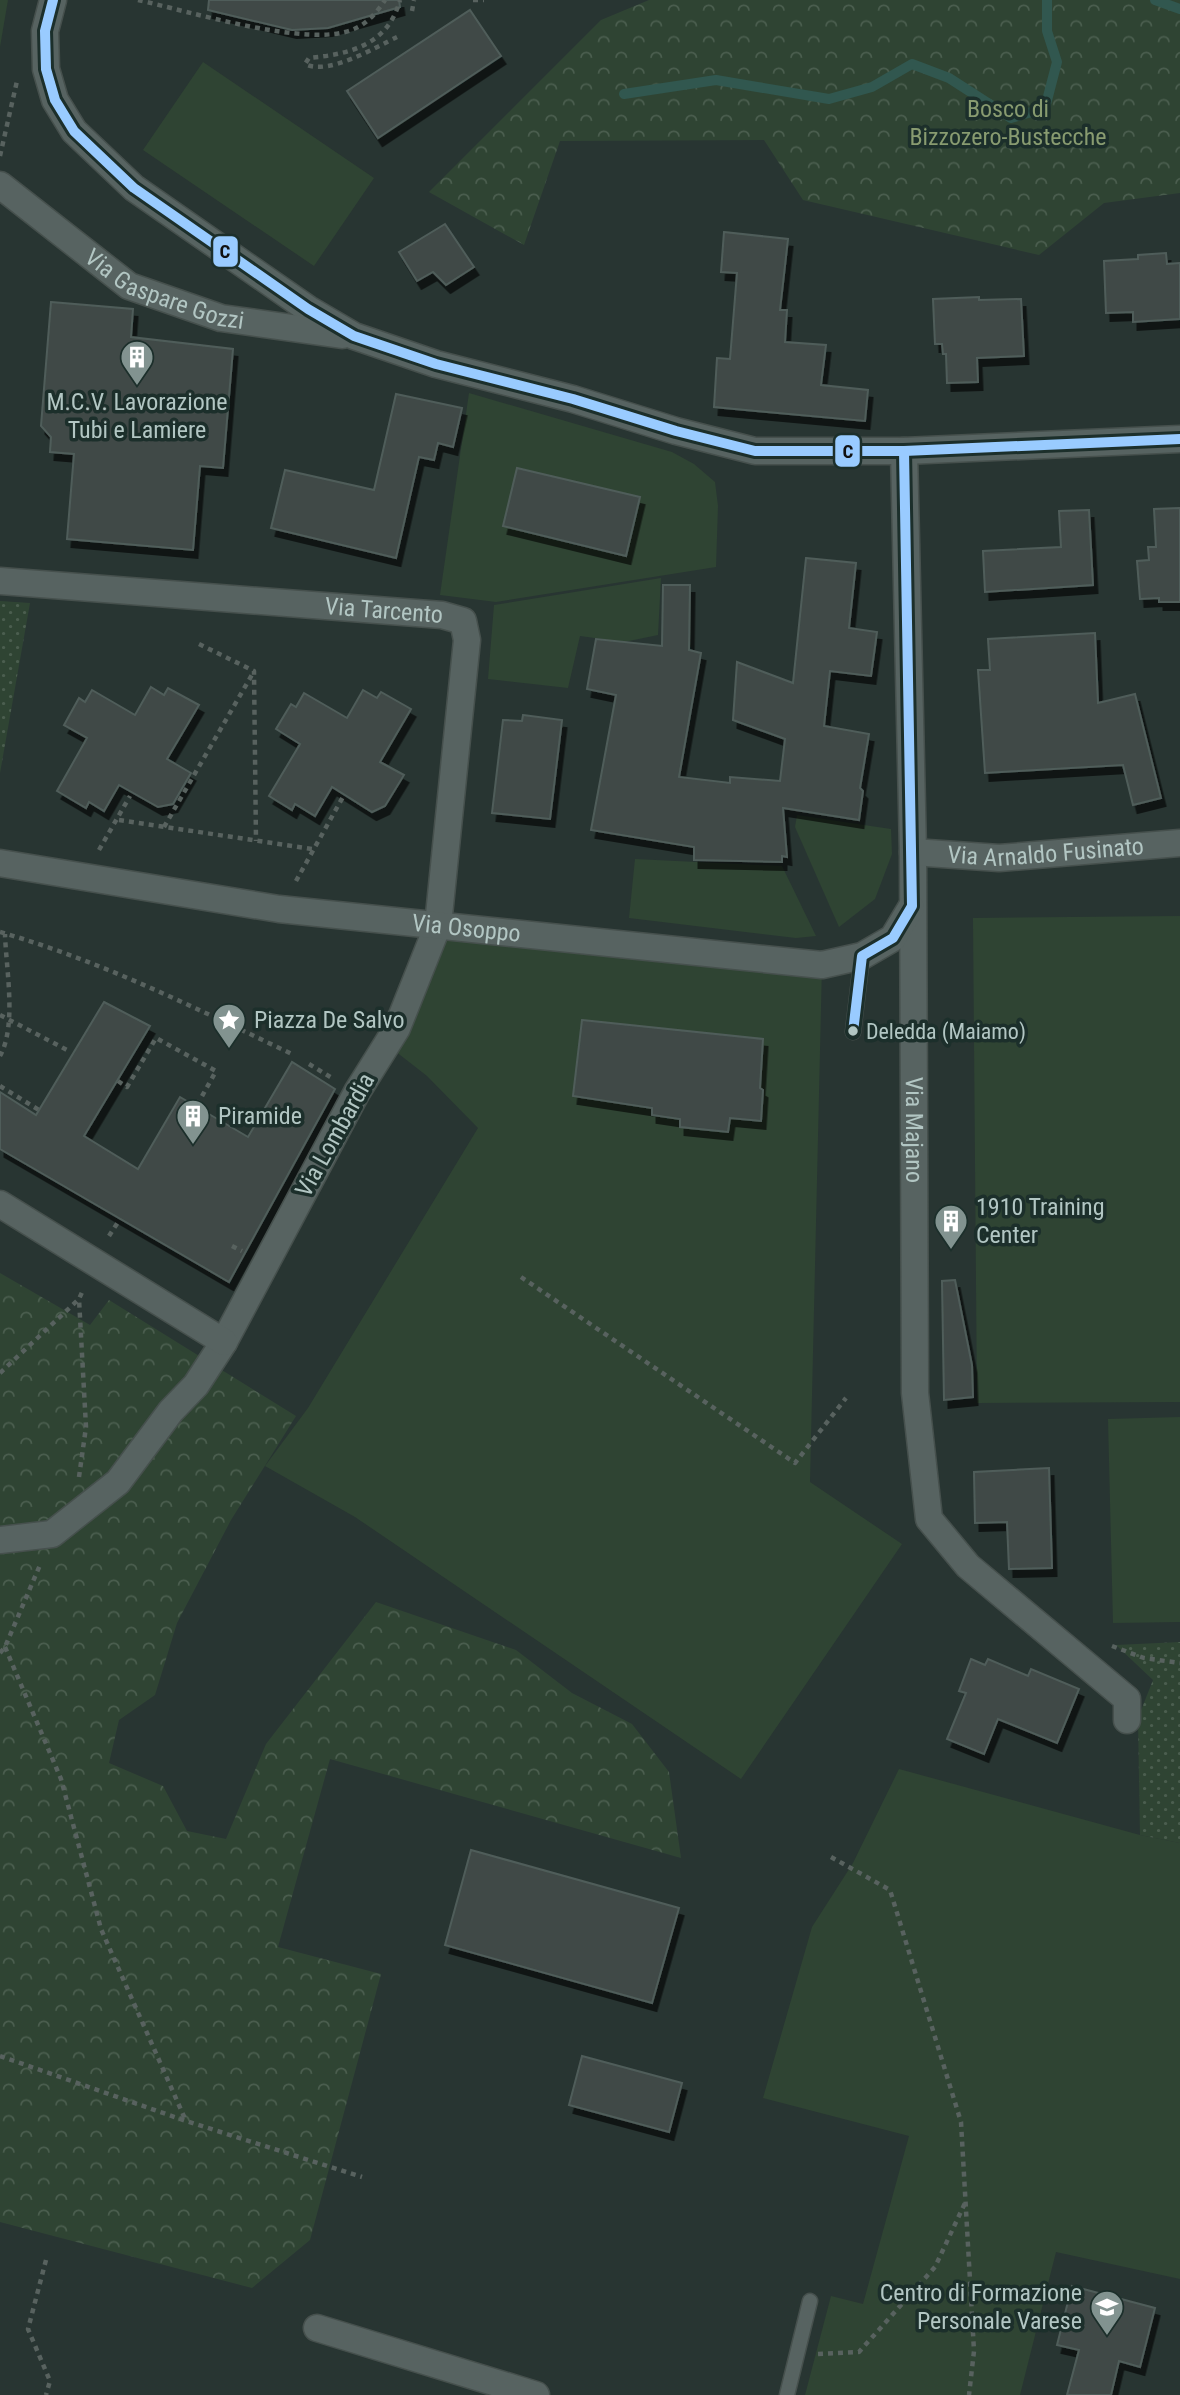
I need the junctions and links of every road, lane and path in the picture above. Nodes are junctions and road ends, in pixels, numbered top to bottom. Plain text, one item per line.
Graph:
1 (53, 0) edge
2 (138, 0) edge
3 (385, 0) edge
4 (400, 0) edge
5 (414, 0) edge
6 (473, 0) edge
7 (484, 0) edge
8 (412, 11) dead end
9 (397, 37) dead end
10 (17, 81) dead end
11 (0, 156) edge
12 (0, 185) edge
13 (354, 336) junction
14 (1180, 439) edge
15 (904, 451) junction
16 (0, 581) edge
17 (199, 644) dead end
18 (254, 671) junction
19 (344, 795) dead end
20 (130, 796) dead end
21 (118, 820) junction
22 (164, 827) junction
23 (256, 841) junction
24 (1180, 843) edge
25 (312, 849) junction
26 (99, 852) dead end
27 (912, 852) junction
28 (0, 863) edge
29 (296, 881) dead end
30 (912, 906) junction
31 (438, 925) junction
32 (2, 933) edge
33 (862, 956) junction
34 (0, 1015) edge
35 (9, 1021) junction
36 (853, 1032) dead end
37 (69, 1051) dead end
38 (294, 1055) dead end
39 (0, 1056) edge
40 (118, 1082) dead end
41 (0, 1086) edge
42 (196, 1107) dead end
43 (39, 1110) dead end
44 (0, 1204) edge
45 (120, 1219) dead end
46 (116, 1225) dead end
47 (521, 1277) dead end
48 (224, 1342) junction
49 (0, 1373) edge
50 (846, 1398) dead end
51 (73, 1489) dead end
52 (52, 1534) junction
53 (0, 1540) edge
54 (5, 1647) junction
55 (0, 1653) edge
56 (1127, 1720) dead end
57 (831, 1857) dead end
58 (0, 2056) edge
59 (186, 2121) junction
60 (362, 2177) dead end
61 (966, 2202) junction
62 (46, 2260) dead end
63 (810, 2301) dead end
64 (317, 2329) dead end
65 (795, 2354) junction
66 (46, 2395) edge
67 (536, 2395) edge
68 (787, 2395) edge
69 (969, 2395) edge

1 - 13 street
2 - 3 path
4 - 9 path
5 - 8 path
6 - 7 path
10 - 11 path
12 - 13 street, Via Gaspare Gozzi
13 - 15 street
14 - 15 street
15 - 27 street, Via Majano
16 - 31 street, Via Tarcento
17 - 18 path
18 - 22 path
18 - 23 path
19 - 25 path
20 - 21 path
21 - 22 path
21 - 26 path
22 - 23 path
23 - 25 path
24 - 27 street, Via Arnaldo Fusinato
25 - 29 path
27 - 30 street, Via Majano
28 - 31 street, Via Osoppo
30 - 33 street, Via Osoppo
30 - 56 street, Via Majano
31 - 33 street, Via Osoppo
31 - 48 street, Via Lombardia
32 - 35 path
32 - 38 path
33 - 36 lane
34 - 35 path
35 - 37 path
35 - 39 path
40 - 42 path
41 - 43 path
44 - 48 street
45 - 46 path
47 - 50 path
48 - 52 street, Via Lombardia
49 - 51 path
52 - 53 street
52 - 54 path
54 - 55 path
54 - 59 path
57 - 61 path
58 - 59 path
59 - 60 path
61 - 65 path
61 - 69 path
62 - 66 path
63 - 65 lane
64 - 67 street
65 - 68 lane

